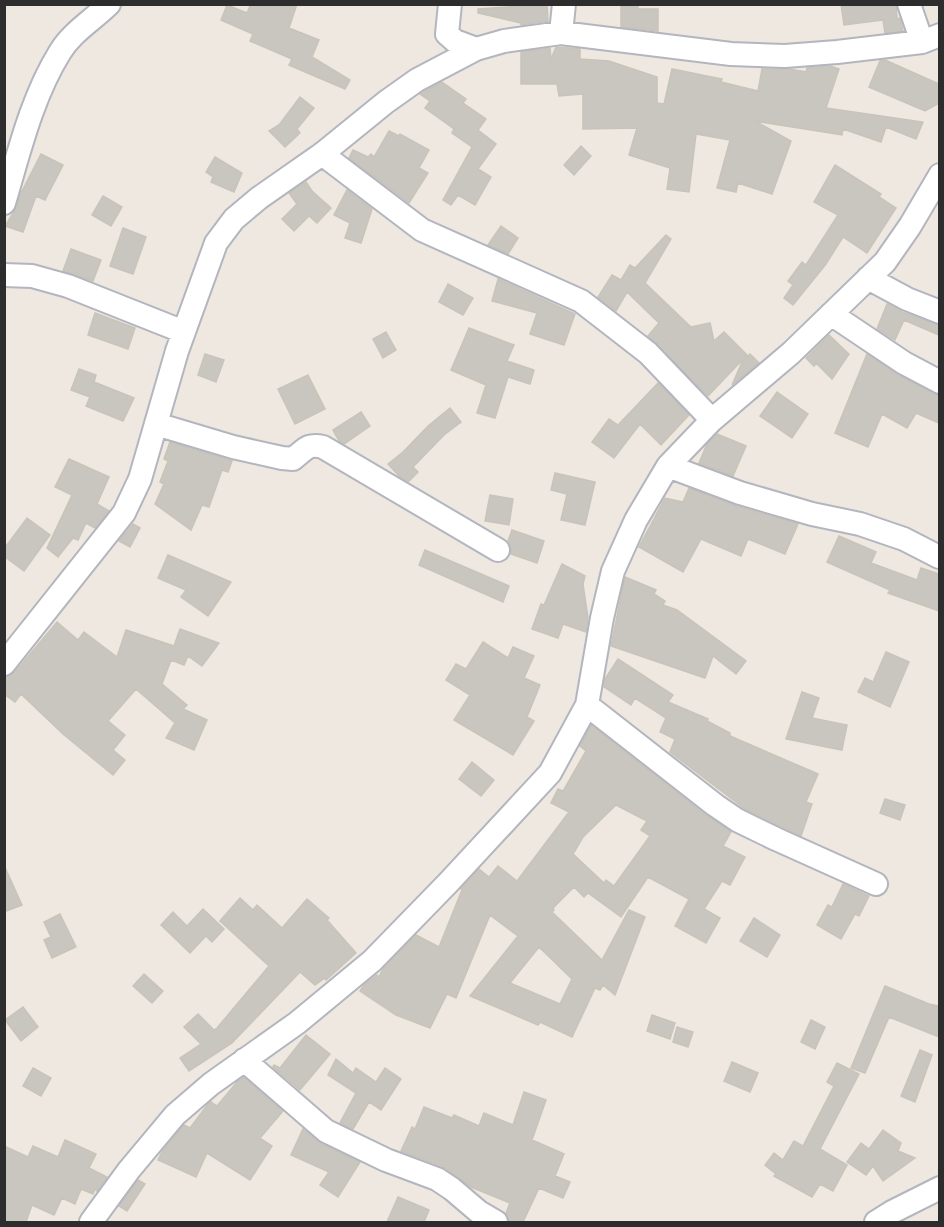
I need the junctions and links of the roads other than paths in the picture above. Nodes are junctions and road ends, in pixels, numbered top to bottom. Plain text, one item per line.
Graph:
1 (109, 4) edge
2 (450, 4) edge
3 (564, 4) edge
4 (909, 4) edge
5 (561, 33) junction
6 (931, 38) edge
7 (476, 49) junction
8 (322, 154) junction
9 (939, 175) edge
10 (4, 203) edge
11 (4, 275) edge
12 (868, 278) junction
13 (939, 312) edge
14 (831, 314) junction
15 (184, 332) junction
16 (939, 382) edge
17 (712, 420) junction
18 (156, 424) junction
19 (668, 466) junction
20 (498, 550) dead end
21 (939, 557) edge
22 (4, 664) edge
23 (587, 705) junction
24 (876, 884) dead end
25 (244, 1060) junction
26 (939, 1188) edge
27 (91, 1222) edge
28 (496, 1222) edge
29 (876, 1222) edge

1 - 10 street
2 - 7 street
3 - 5 street
4 - 6 street
5 - 6 street
5 - 7 street
7 - 8 street
8 - 15 street
8 - 17 street
9 - 12 street
11 - 15 street
12 - 13 street
12 - 14 street
14 - 16 street
14 - 17 street
15 - 18 street
17 - 19 street
18 - 20 street
18 - 22 street
19 - 21 street
19 - 23 street
23 - 24 street
23 - 25 street
25 - 27 street
25 - 28 street
26 - 29 street

